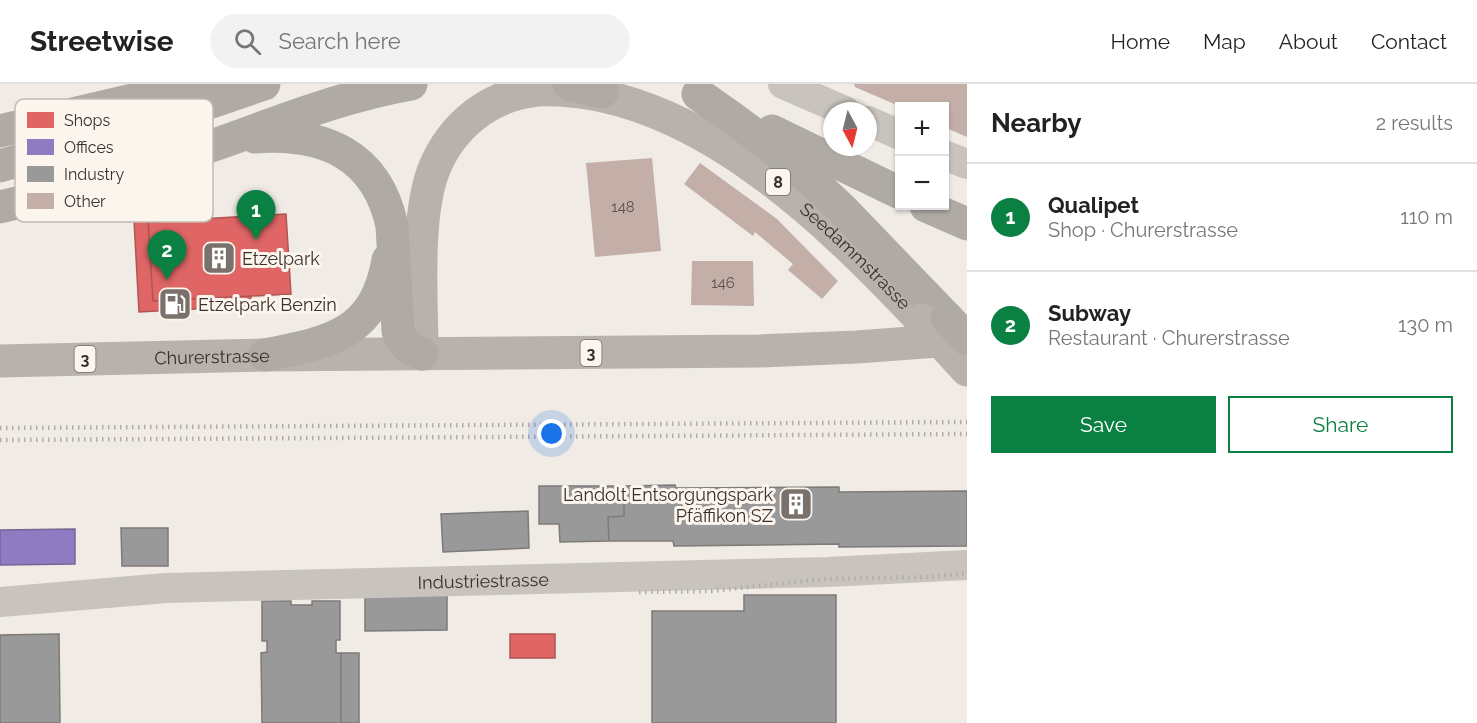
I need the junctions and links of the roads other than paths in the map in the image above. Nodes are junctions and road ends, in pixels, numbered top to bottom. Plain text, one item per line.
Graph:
1 (201, 84) edge
2 (264, 84) edge
3 (411, 84) edge
4 (569, 84) edge
5 (783, 84) edge
6 (688, 89) edge
7 (602, 92) junction
8 (133, 99) edge
9 (213, 101) edge
10 (824, 102) edge
11 (15, 112) edge
12 (0, 113) edge
13 (877, 125) edge
14 (15, 126) edge
15 (0, 130) edge
16 (895, 133) edge
17 (213, 145) edge
18 (213, 145) edge
19 (949, 156) edge
20 (15, 162) edge
21 (967, 164) edge
22 (0, 166) edge
23 (895, 191) edge
24 (15, 203) edge
25 (0, 207) edge
26 (935, 210) edge
27 (967, 224) edge
28 (392, 226) junction
29 (951, 329) edge
30 (422, 354) junction
31 (265, 355) junction
32 (0, 361) edge
33 (967, 370) edge
34 (967, 565) edge
35 (0, 602) edge

1 - 8 highway
2 - 9 highway
3 - 17 highway
4 - 7 highway
5 - 10 street
6 - 23 highway
6 - 29 highway
7 - 29 main road, Seedammstrasse / 8
7 - 30 main road, 8
11 - 12 street
13 - 16 street
14 - 15 highway
18 - 28 highway
19 - 21 street
20 - 22 highway
24 - 25 highway
26 - 27 highway
28 - 30 highway
28 - 31 highway
29 - 30 main road, 3
29 - 33 main road, Seedammstrasse / 8, bridge
30 - 31 main road, Churerstrasse / 3
31 - 32 main road, Churerstrasse / 3
34 - 35 street, Industriestrasse

